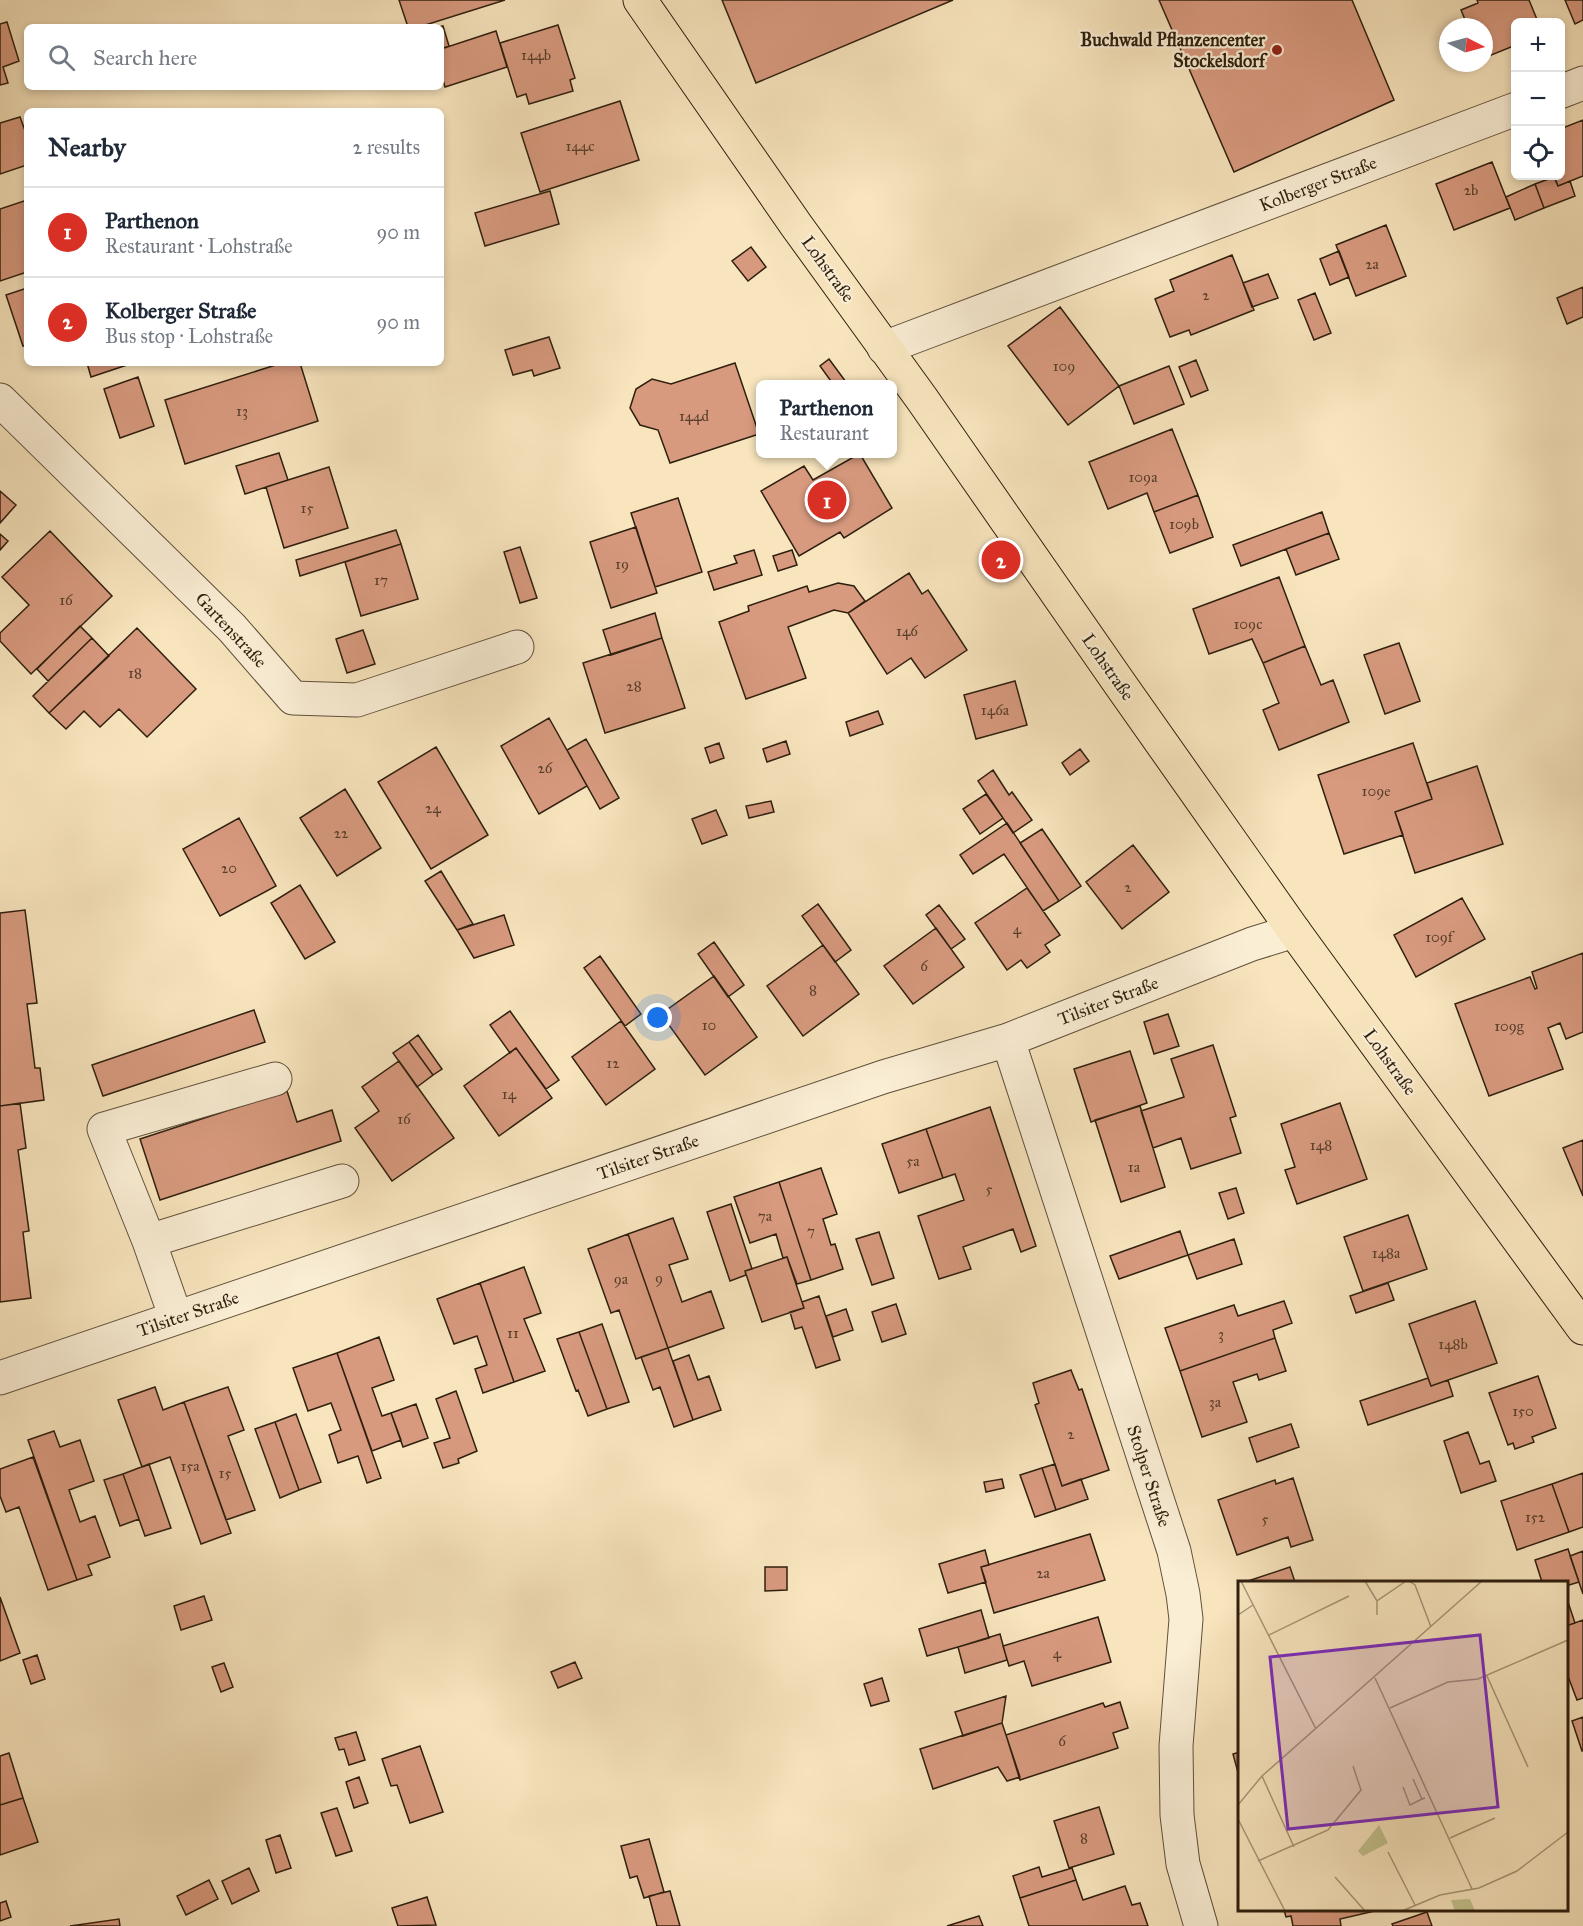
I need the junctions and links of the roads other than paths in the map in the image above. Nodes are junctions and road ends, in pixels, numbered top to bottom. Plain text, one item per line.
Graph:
1 (640, 0) edge
2 (1583, 83) edge
3 (1565, 90) edge
4 (1511, 111) edge
5 (884, 348) junction
6 (0, 400) edge
7 (517, 647) dead end
8 (1294, 930) junction
9 (1008, 1040) junction
10 (275, 1079) dead end
11 (342, 1181) dead end
12 (149, 1241) junction
13 (176, 1318) junction
14 (1583, 1328) edge
15 (0, 1378) edge
16 (1201, 1926) edge

1 - 5 main road, Lohstraße
2 - 3 street
4 - 5 street, Kolberger Straße
5 - 8 main road, Lohstraße
6 - 7 street, Gartenstraße
8 - 9 street, Tilsiter Straße
8 - 14 main road, Lohstraße
9 - 13 street, Tilsiter Straße
9 - 16 street, Stolper Straße
10 - 12 street
11 - 12 street
12 - 13 street
13 - 15 street, Tilsiter Straße

